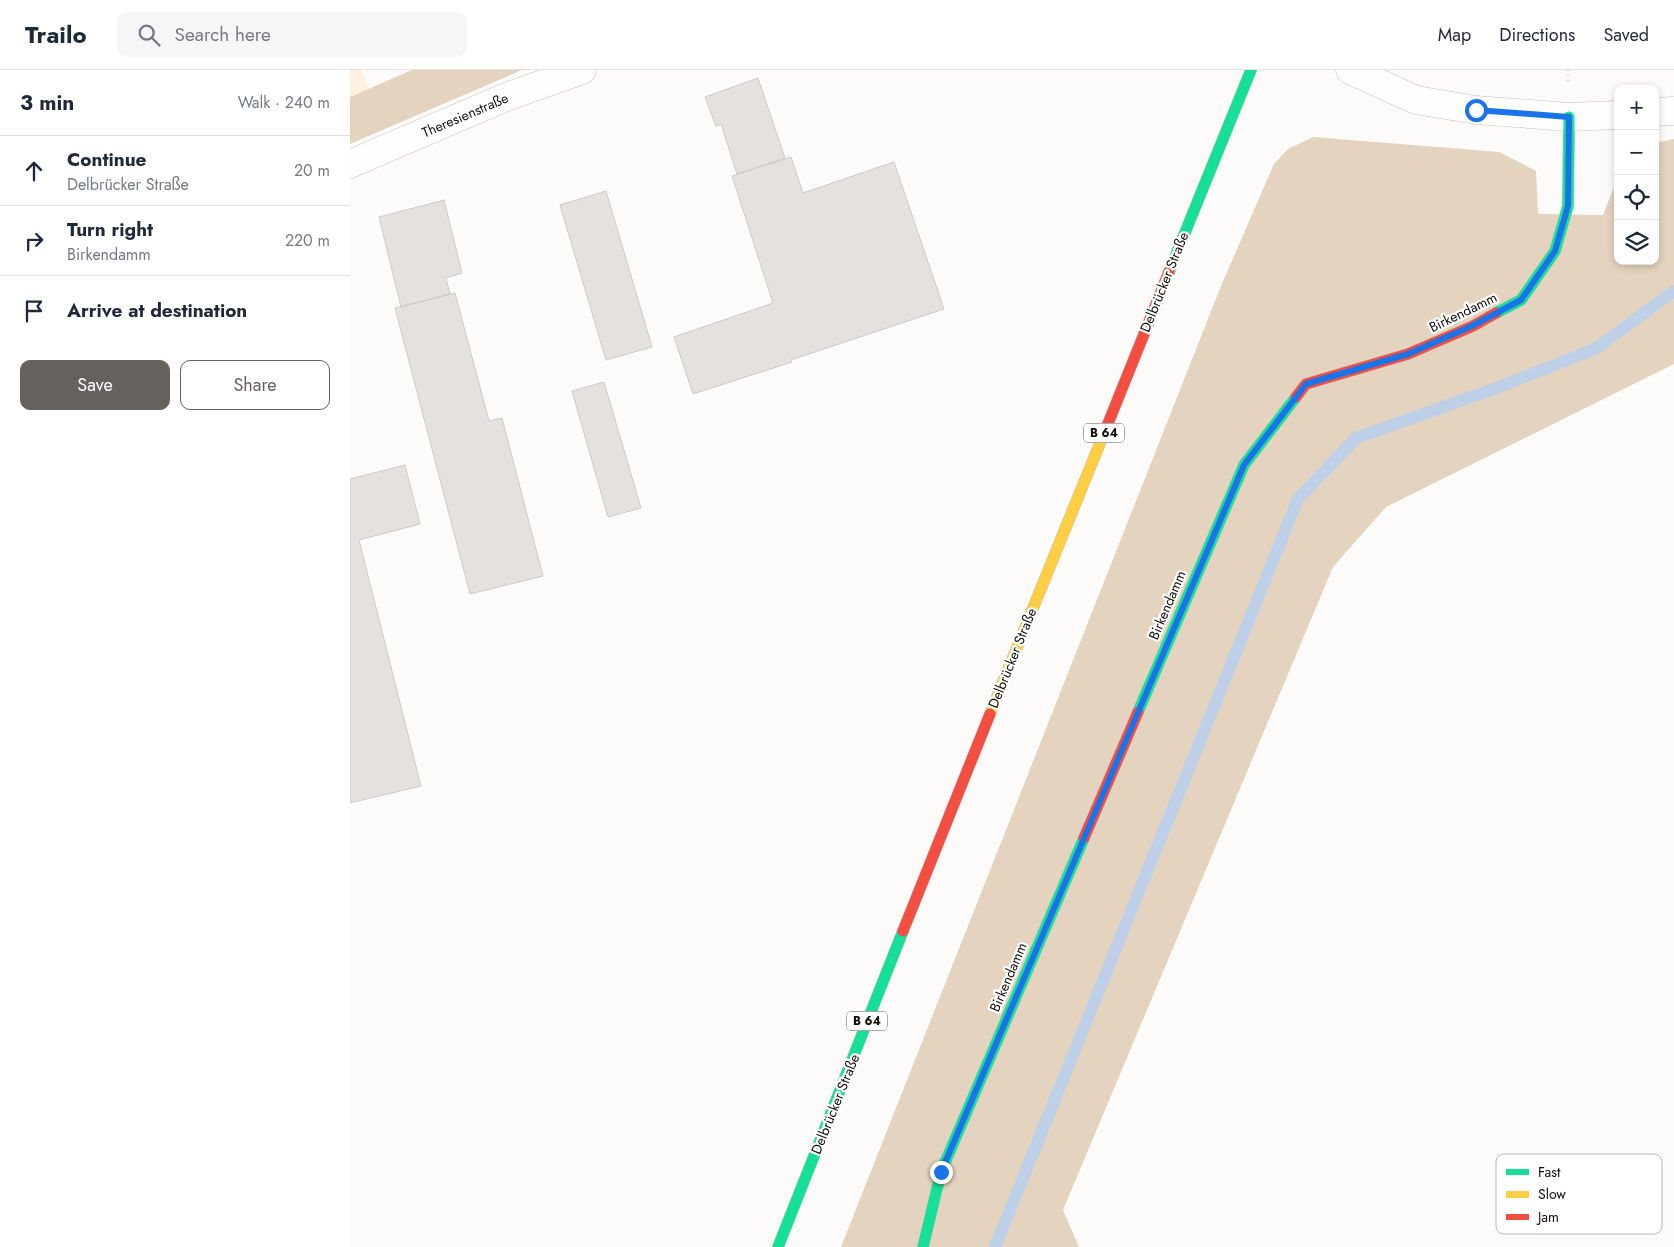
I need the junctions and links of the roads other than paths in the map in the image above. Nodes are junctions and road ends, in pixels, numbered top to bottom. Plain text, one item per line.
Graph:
1 (582, 70) edge
2 (1250, 70) edge
3 (1350, 70) edge
4 (1674, 111) edge
5 (1659, 112) edge
6 (1614, 115) edge
7 (1569, 117) junction
8 (350, 164) edge
9 (778, 1247) edge
10 (923, 1247) edge

1 - 8 street, Theresienstraße
2 - 9 street, Delbrücker Straße / B 64
3 - 7 street
4 - 5 street
6 - 7 street
7 - 10 street, Birkendamm

